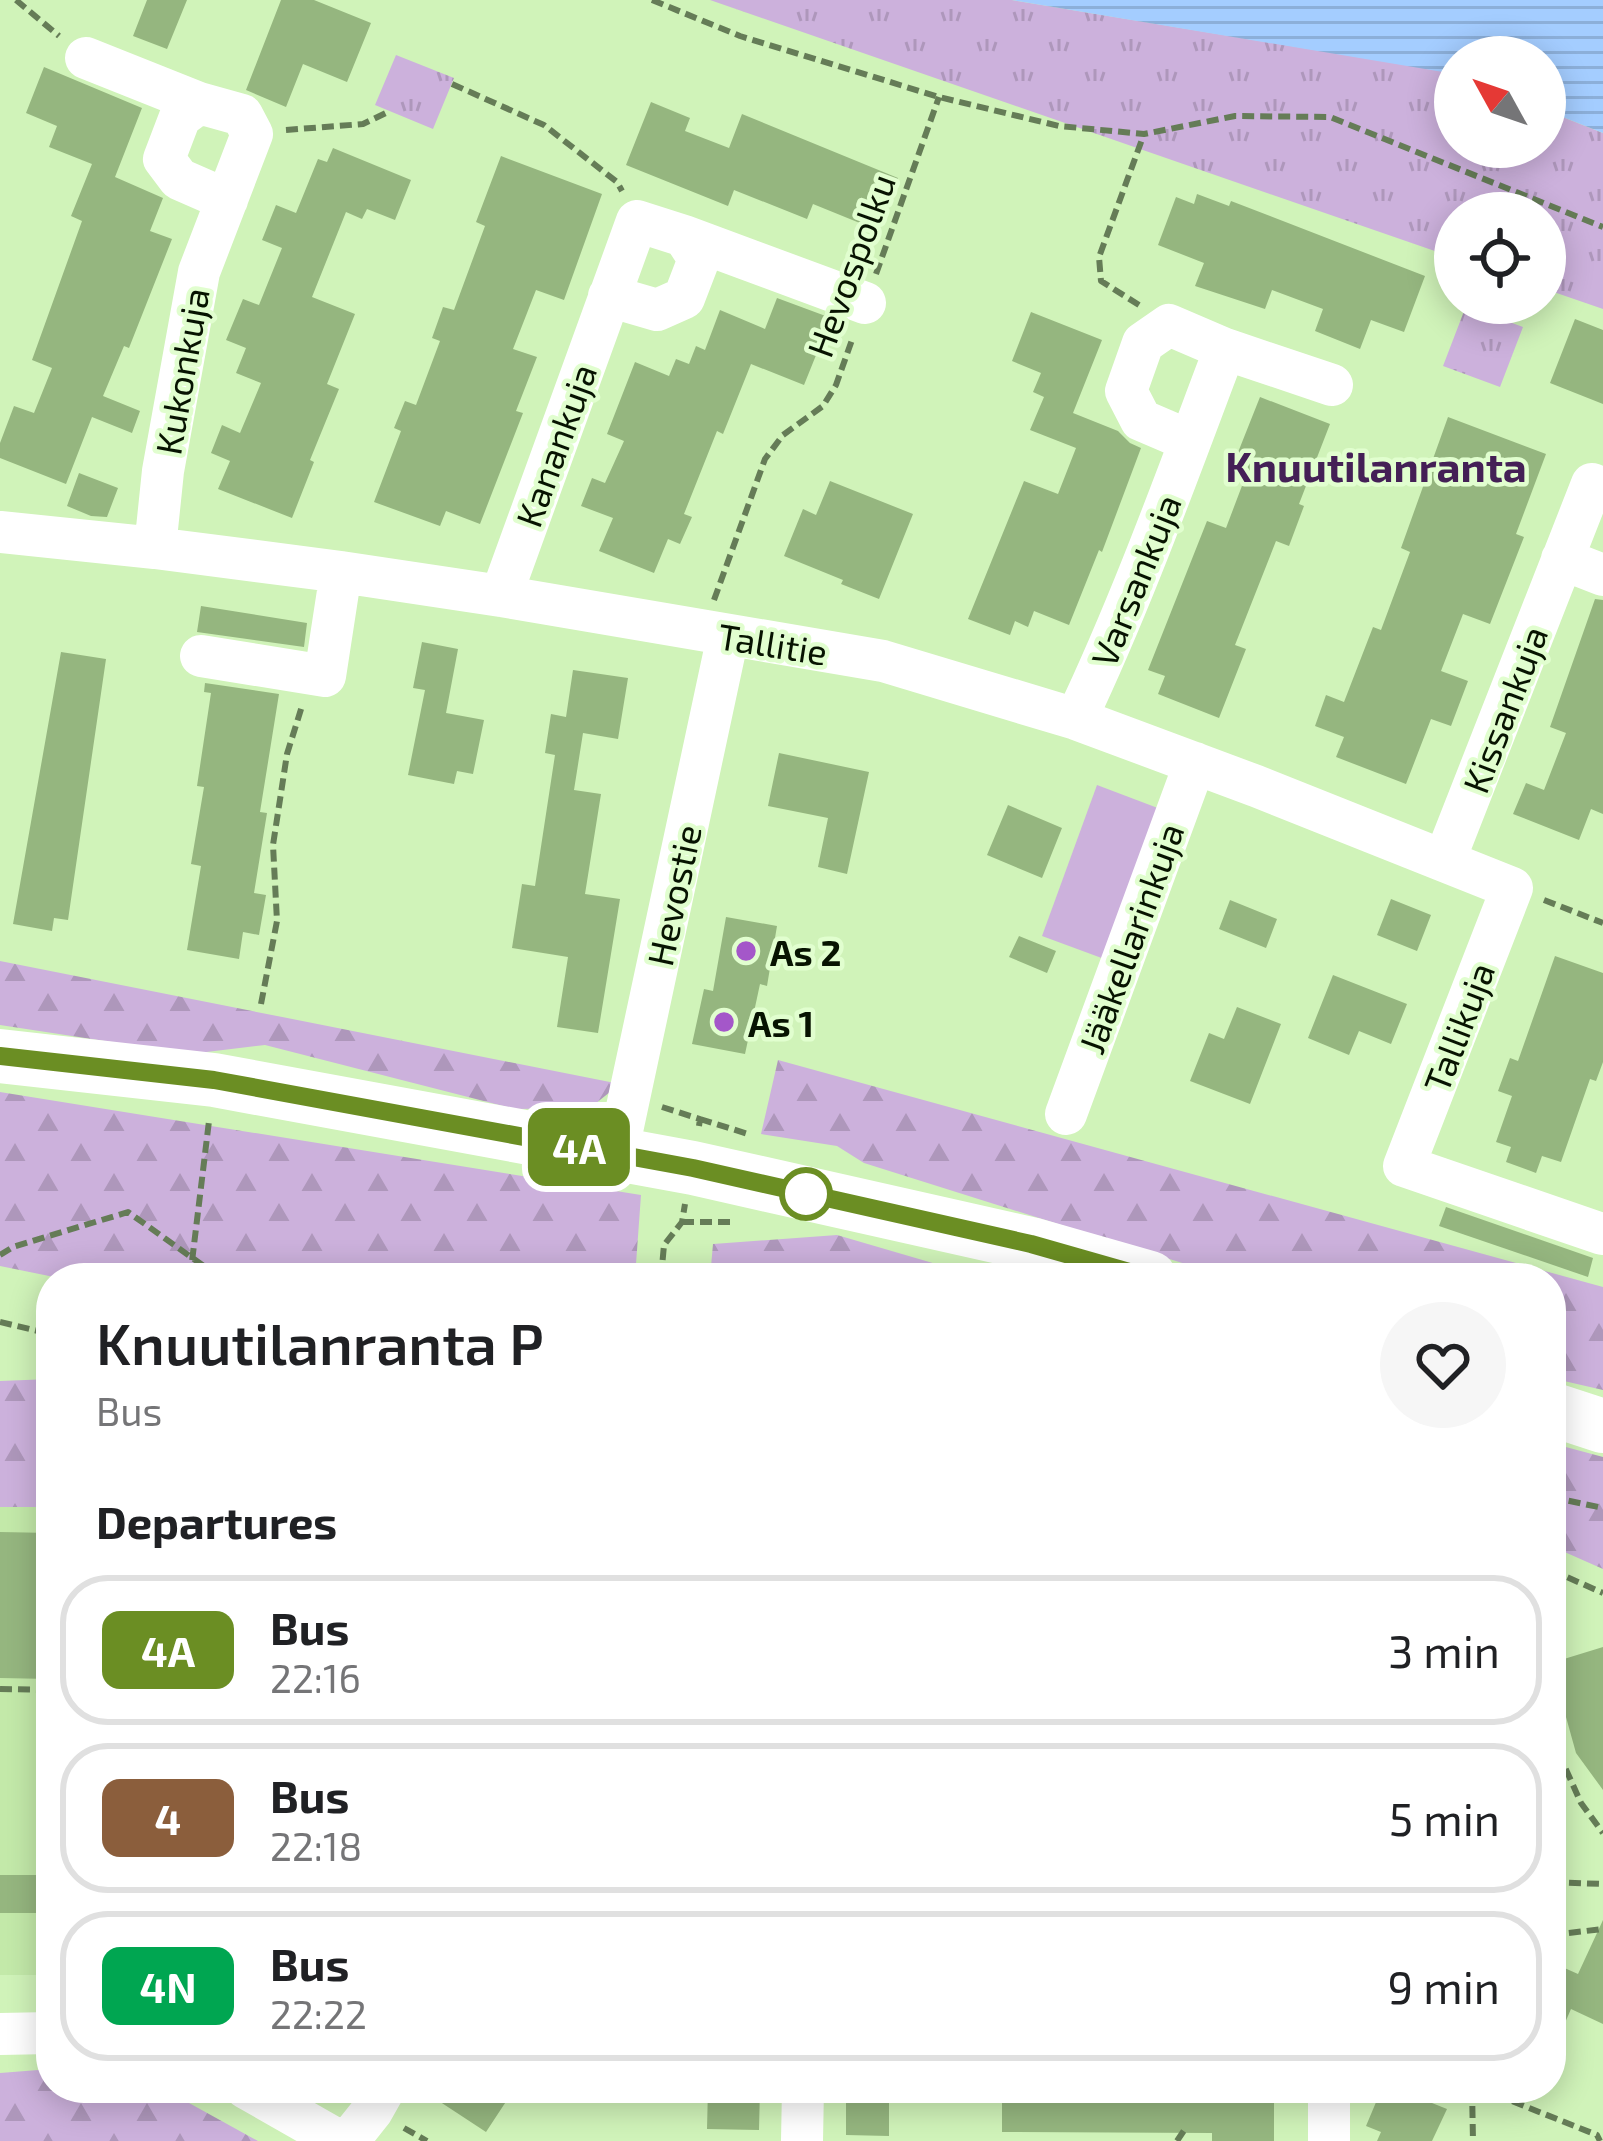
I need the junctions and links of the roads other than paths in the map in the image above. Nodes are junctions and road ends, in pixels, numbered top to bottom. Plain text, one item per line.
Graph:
1 (86, 58) road end
2 (199, 103) junction
3 (227, 200) junction
4 (684, 236) junction
5 (610, 296) junction
6 (865, 303) road end
7 (1225, 349) junction
8 (1332, 386) dead end
9 (1190, 441) junction
10 (1603, 488) edge
11 (0, 532) edge
12 (155, 548) junction
13 (1562, 559) junction
14 (341, 572) junction
15 (1603, 575) edge
16 (501, 596) junction
17 (716, 634) junction
18 (201, 656) dead end
19 (1076, 719) junction
20 (1195, 763) junction
21 (1445, 859) junction
22 (1512, 888) joint
23 (0, 1056) edge
24 (1066, 1114) dead end
25 (616, 1154) junction
26 (1602, 1234) edge
27 (1098, 1263) edge
28 (1566, 1414) edge
29 (1603, 1426) edge
30 (36, 2033) edge
31 (0, 2034) edge
32 (272, 2103) edge
33 (377, 2103) edge
34 (803, 2103) edge
35 (1329, 2103) edge
36 (339, 2141) edge
37 (348, 2141) edge
38 (802, 2141) edge
39 (1329, 2141) edge

1 - 2 street
2 - 3 street, Kukonkuja
2 - 3 street
3 - 12 street, Kukonkuja
4 - 5 street, Kanankuja
4 - 5 street
4 - 6 street
5 - 16 street, Kanankuja
7 - 8 street
7 - 9 street, Varsankuja
7 - 9 street
9 - 19 street, Varsankuja
10 - 13 street, Kissankuja
11 - 12 street, Tallitie
12 - 14 street, Tallitie
13 - 15 street
13 - 21 street, Kissankuja
14 - 16 street, Tallitie
14 - 18 street
16 - 17 street, Tallitie
17 - 19 street, Tallitie
17 - 25 street, Hevostie
19 - 20 street, Tallitie
20 - 21 street, Tallitie
20 - 24 street, Jääkellarinkuja
21 - 22 street, Tallitie
22 - 26 street, Tallikuja
23 - 25 main road
25 - 27 main road
28 - 29 main road
30 - 31 street
32 - 36 street
33 - 37 street
34 - 38 street
35 - 39 street

